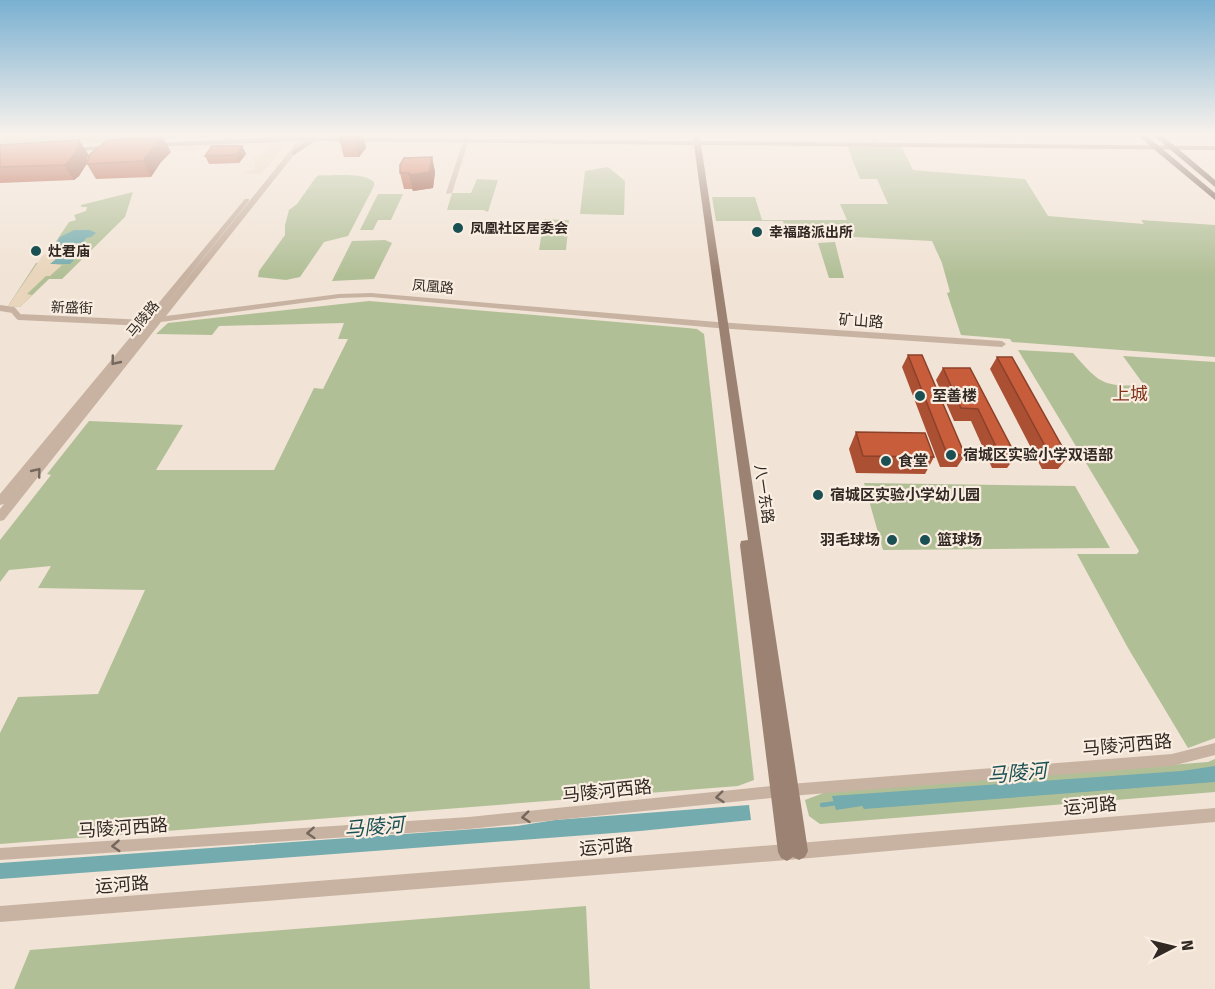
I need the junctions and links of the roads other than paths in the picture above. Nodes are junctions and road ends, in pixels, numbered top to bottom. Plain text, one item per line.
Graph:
1 (265, 182) edge
2 (267, 182) edge
3 (453, 182) edge
4 (700, 182) edge
5 (1198, 182) edge
6 (449, 193) dead end
7 (1215, 197) edge
8 (0, 308) edge
9 (160, 320) junction
10 (147, 322) junction
11 (720, 325) junction
12 (1002, 344) dead end
13 (0, 501) edge
14 (0, 517) edge
15 (1215, 749) edge
16 (784, 791) junction
17 (1215, 815) edge
18 (793, 851) junction
19 (0, 854) edge
20 (0, 914) edge

1 - 10 street, 马陵路
2 - 9 street, 马陵路
3 - 6 street
4 - 11 main road, 八一东路
5 - 7 main road
8 - 10 street, 新盛街
9 - 10 street, 凤凰路
9 - 11 street, 凤凰路
14 -> 9 street, 马陵路
10 -> 13 street, 马陵路
11 - 12 street, 矿山路
11 - 16 main road, 八一东路
15 - 16 street, 马陵河西路
16 - 18 main road, 八一东路
16 -> 19 street, 马陵河西路
17 - 18 street, 运河路
18 - 20 street, 运河路

